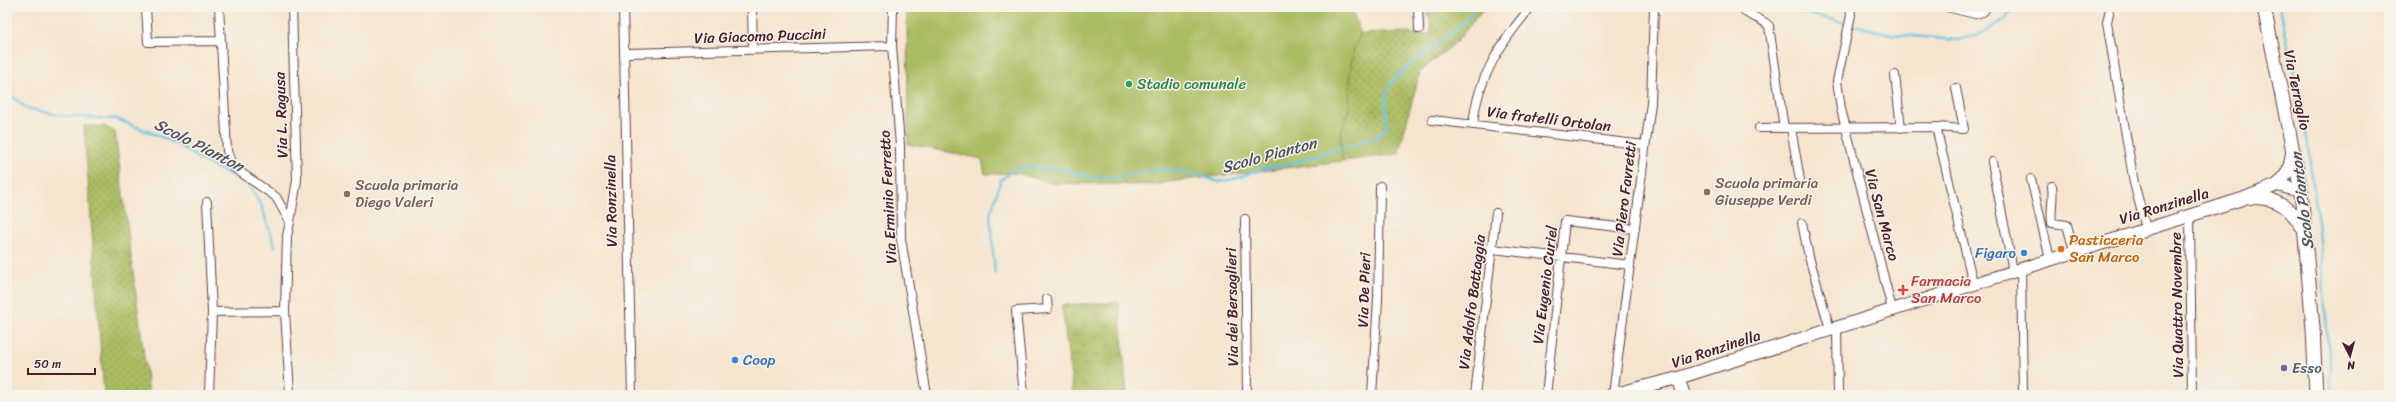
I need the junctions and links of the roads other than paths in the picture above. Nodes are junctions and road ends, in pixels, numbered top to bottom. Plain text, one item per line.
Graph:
1 (146, 7) edge
2 (219, 7) edge
3 (292, 7) edge
4 (623, 7) edge
5 (752, 7) edge
6 (893, 7) edge
7 (1418, 7) edge
8 (1531, 7) edge
9 (1654, 7) edge
10 (1742, 7) edge
11 (1947, 7) edge
12 (1987, 7) edge
13 (2264, 7) edge
14 (1851, 11) edge
15 (2109, 13) dead end
16 (1419, 29) dead end
17 (221, 41) junction
18 (892, 46) junction
19 (753, 50) junction
20 (629, 53) dead end
21 (1895, 75) dead end
22 (1956, 88) dead end
23 (1432, 120) dead end
24 (1473, 124) junction
25 (1758, 128) dead end
26 (1788, 128) junction
27 (1845, 128) junction
28 (1901, 128) junction
29 (1936, 128) junction
30 (1645, 145) junction
31 (2292, 148) junction
32 (1992, 162) dead end
33 (2031, 179) dead end
34 (1800, 180) dead end
35 (2277, 185) junction
36 (1380, 186) dead end
37 (2052, 186) dead end
38 (2301, 191) junction
39 (2242, 199) junction
40 (207, 202) dead end
41 (2280, 202) junction
42 (1496, 213) dead end
43 (2190, 214) junction
44 (1245, 219) dead end
45 (290, 222) junction
46 (1802, 223) dead end
47 (2146, 228) junction
48 (1635, 229) junction
49 (2306, 233) junction
50 (1493, 249) junction
51 (2074, 251) junction
52 (1561, 257) junction
53 (2050, 259) junction
54 (1630, 265) junction
55 (2017, 270) junction
56 (1973, 284) junction
57 (1047, 299) dead end
58 (1892, 309) junction
59 (285, 311) junction
60 (212, 312) junction
61 (1833, 328) junction
62 (1678, 378) junction
63 (209, 395) edge
64 (290, 395) edge
65 (632, 395) edge
66 (926, 395) edge
67 (1024, 395) edge
68 (1247, 395) edge
69 (1372, 395) edge
70 (1475, 395) edge
71 (1546, 395) edge
72 (1612, 395) edge
73 (1684, 395) edge
74 (1838, 395) edge
75 (2023, 395) edge
76 (2192, 395) edge
77 (2316, 395) edge

1 - 17 street
2 - 17 street
3 - 45 street, Via L. Ragusa
4 - 65 street, Via Ronzinella
5 - 19 street
6 - 18 street, Via Erminio Ferretto
7 - 16 street
8 - 24 street, Via fratelli Ortolan
9 - 30 street, Via Piero Favretti
10 - 26 street
11 - 12 street
13 - 31 main road, Via Terraglio
14 - 27 street, Via San Marco
15 - 47 street
17 - 45 street
18 - 19 street, Via Giacomo Puccini
18 - 66 street, Via Erminio Ferretto
19 - 20 street, Via Giacomo Puccini
21 - 28 street
22 - 29 street
23 - 24 street, Via fratelli Ortolan
24 - 30 street, Via fratelli Ortolan
25 - 26 street
26 - 27 street
26 - 34 street
27 - 28 street
27 - 58 street, Via San Marco
28 - 29 street
29 - 56 street
30 - 48 street, Via Piero Favretti
31 - 35 street, Via Ronzinella
31 - 38 main road, Via Terraglio
32 - 55 street
33 - 53 street
35 - 38 street
35 - 39 street, Via Ronzinella
36 - 69 street, Via De Pieri
37 - 51 street
38 - 41 street
38 - 49 main road, Via Terraglio
39 - 41 street, Via Ronzinella
39 - 43 street, Via Ronzinella
40 - 60 street
41 - 49 street, Via Ronzinella
42 - 50 street, Via Adolfo Battaggia
43 - 47 street, Via Ronzinella
43 - 76 street, Via Quattro Novembre
44 - 68 street, Via dei Bersaglieri
45 - 59 street, Via L. Ragusa
46 - 61 street
47 - 51 street, Via Ronzinella
48 - 52 street, Via Eugenio Curiel
48 - 54 street, Via Piero Favretti
49 - 77 main road, Via Terraglio
50 - 52 street
50 - 70 street, Via Adolfo Battaggia
51 - 53 street, Via Ronzinella
52 - 54 street
52 - 71 street, Via Eugenio Curiel
53 - 55 street, Via Ronzinella
54 - 72 street, Via Piero Favretti
55 - 56 street, Via Ronzinella
55 - 75 street
56 - 58 street, Via Ronzinella
57 - 67 street
58 - 61 street, Via Ronzinella
59 - 60 street
59 - 64 street, Via L. Ragusa
60 - 63 street
61 - 62 street, Via Ronzinella
61 - 74 street
62 - 72 street, Via Ronzinella
62 - 73 street

